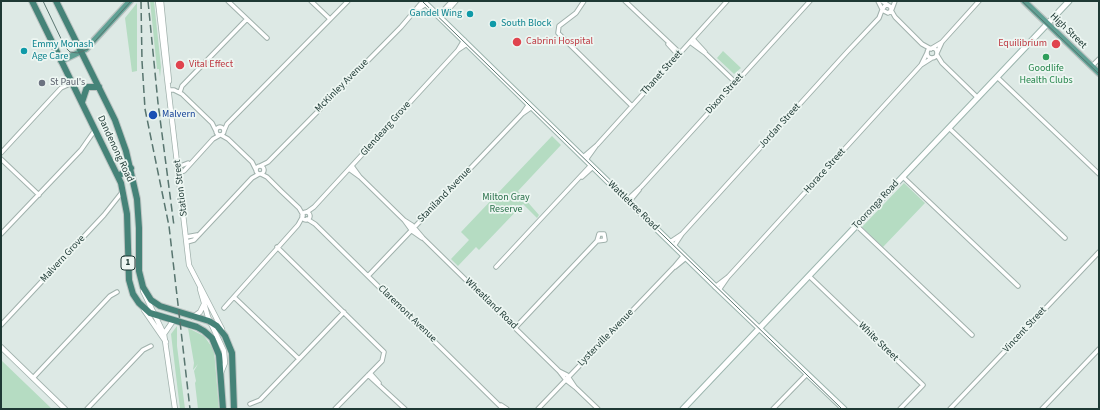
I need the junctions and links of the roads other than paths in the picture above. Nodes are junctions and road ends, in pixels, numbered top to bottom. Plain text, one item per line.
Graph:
1 (32, 1) edge
2 (56, 1) edge
3 (130, 1) edge
4 (158, 1) edge
5 (161, 1) edge
6 (228, 1) edge
7 (311, 1) edge
8 (348, 1) edge
9 (452, 1) edge
10 (456, 1) edge
11 (584, 1) edge
12 (625, 1) edge
13 (727, 1) edge
14 (810, 1) edge
15 (878, 1) edge
16 (882, 1) edge
17 (891, 1) edge
18 (895, 1) edge
19 (979, 1) edge
20 (1024, 1) edge
21 (1070, 1) edge
22 (424, 2) edge
23 (630, 3) edge
24 (886, 4) junction
25 (882, 9) junction
26 (892, 9) junction
27 (887, 13) junction
28 (440, 17) junction
29 (896, 17) junction
30 (879, 18) junction
31 (247, 19) junction
32 (330, 19) junction
33 (162, 23) junction
34 (1048, 24) junction
35 (267, 38) dead end
36 (692, 40) junction
37 (466, 42) junction
38 (942, 42) junction
39 (922, 44) junction
40 (932, 49) junction
41 (82, 52) junction
42 (927, 53) junction
43 (679, 54) junction
44 (937, 54) junction
45 (932, 58) junction
46 (1099, 59) edge
47 (61, 61) junction
48 (942, 63) junction
49 (922, 65) junction
50 (1092, 66) junction
51 (1099, 73) edge
52 (997, 77) junction
53 (735, 82) junction
54 (72, 83) junction
55 (99, 87) junction
56 (169, 92) junction
57 (178, 92) junction
58 (978, 98) junction
59 (82, 102) junction
60 (530, 105) junction
61 (632, 106) junction
62 (212, 123) junction
63 (227, 124) junction
64 (220, 127) junction
65 (949, 128) junction
66 (95, 129) junction
67 (216, 131) junction
68 (224, 131) junction
69 (220, 135) junction
70 (213, 139) junction
71 (228, 139) junction
72 (1, 152) edge
73 (584, 158) junction
74 (1, 159) edge
75 (268, 162) junction
76 (592, 166) junction
77 (131, 168) junction
78 (258, 168) junction
79 (350, 168) junction
80 (178, 170) junction
81 (262, 172) junction
82 (1099, 174) edge
83 (118, 176) junction
84 (903, 177) junction
85 (252, 178) junction
86 (123, 191) junction
87 (39, 195) junction
88 (628, 201) junction
89 (299, 208) junction
90 (303, 216) junction
91 (308, 216) junction
92 (298, 225) junction
93 (857, 226) junction
94 (413, 229) junction
95 (1, 234) edge
96 (1065, 238) dead end
97 (187, 240) junction
98 (598, 241) dead end
99 (672, 244) junction
100 (277, 247) junction
101 (1099, 252) edge
102 (685, 256) junction
103 (496, 267) dead end
104 (368, 276) junction
105 (809, 276) junction
106 (142, 284) junction
107 (199, 285) junction
108 (1018, 286) dead end
109 (717, 288) junction
110 (117, 292) dead end
111 (234, 296) junction
112 (139, 303) junction
113 (204, 304) junction
114 (224, 308) dead end
115 (344, 312) junction
116 (156, 316) junction
117 (194, 316) junction
118 (174, 321) junction
119 (210, 322) junction
120 (1, 325) edge
121 (515, 328) junction
122 (759, 329) junction
123 (164, 334) junction
124 (972, 335) dead end
125 (227, 339) junction
126 (166, 342) junction
127 (150, 346) dead end
128 (1, 348) edge
129 (1099, 349) edge
130 (299, 359) junction
131 (221, 373) junction
132 (369, 374) junction
133 (807, 374) junction
134 (33, 378) junction
135 (567, 379) junction
136 (250, 404) dead end
137 (500, 404) junction
138 (1044, 408) edge
139 (65, 409) edge
140 (87, 409) edge
141 (175, 409) edge
142 (222, 409) edge
143 (234, 409) edge
144 (335, 409) edge
145 (405, 409) edge
146 (503, 409) edge
147 (507, 409) edge
148 (538, 409) edge
149 (598, 409) edge
150 (683, 409) edge
151 (773, 409) edge
152 (844, 409) edge
153 (900, 409) edge
154 (950, 409) edge

1 - 47 highway, Dandenong Road / 1
2 - 41 highway, Dandenong Road / 1
3 - 41 main road
4 - 33 street, Station Street
5 - 33 street, Station Street
6 - 31 street
7 - 32 street
8 - 32 street
9 - 28 street
10 - 28 street
11 - 61 street
12 - 23 street
13 - 36 street, Thanet Street
14 - 53 street, Dixon Street
15 - 25 street
16 - 24 street
17 - 24 street
18 - 26 street
19 - 38 street
20 - 34 main road, High Street
21 - 34 main road, Tooronga Road
22 - 28 main road, Wattletree Road
22 - 75 street, McKinley Avenue
23 - 43 street
24 - 25 street, Jordan Street
24 - 26 street
25 - 27 street
25 - 30 street, Jordan Street
26 - 27 street, Jordan Street
26 - 29 street
27 - 29 street
27 - 30 street, Jordan Street
28 - 37 main road, Wattletree Road
29 - 39 street
30 - 99 street, Jordan Street
31 - 35 street
31 - 57 street
32 - 63 street
33 - 56 street, Station Street
34 - 50 main road, High Street
34 - 52 main road, Tooronga Road
36 - 43 street, Thanet Street
36 - 53 street
37 - 60 main road, Wattletree Road
37 - 79 street, Glendearg Grove
38 - 40 street
38 - 44 street
39 - 40 street
39 - 42 street
40 - 42 street
40 - 44 street
41 - 47 main road
41 - 55 highway, Dandenong Road / 1
42 - 45 street
42 - 49 street, Horace Street
43 - 61 street, Thanet Street
44 - 45 street, Horace Street
44 - 48 street
45 - 48 street
45 - 49 street, Horace Street
46 - 50 street
47 - 54 highway, Dandenong Road / 1
48 - 58 street
49 - 109 street, Horace Street
50 - 51 main road, High Street
52 - 58 main road, Tooronga Road
52 - 82 street
53 - 88 street, Dixon Street
54 - 59 highway, Dandenong Road / 1
54 - 72 street
55 - 59 highway
55 - 77 highway, Dandenong Road / 1
56 - 57 street
56 - 80 street, Station Street
57 - 62 street
58 - 65 main road, Tooronga Road
59 - 66 highway, Dandenong Road / 1
60 - 73 main road, Wattletree Road
60 - 94 street, Staniland Avenue
61 - 73 street, Thanet Street
62 - 64 street
62 - 67 street
63 - 64 street
63 - 68 street
64 - 67 street
64 - 68 street
65 - 84 main road, Tooronga Road
65 - 96 street
66 - 83 highway, Dandenong Road / 1
66 - 87 street
67 - 69 street
67 - 70 street
68 - 69 street
68 - 71 street
69 - 70 street
69 - 71 street
70 - 80 street
71 - 78 street
73 - 76 main road, Wattletree Road
74 - 87 street
75 - 78 street, McKinley Avenue
75 - 81 street, McKinley Avenue
76 - 88 main road, Wattletree Road
76 - 103 street
77 - 83 highway
77 - 106 highway, Dandenong Road / 1
78 - 81 street
78 - 81 street
78 - 85 street
79 - 91 street, Glendearg Grove
79 - 94 street, Wheatland Road
80 - 97 street, Station Street
81 - 85 street
81 - 89 street, Claremont Avenue
83 - 86 highway, Dandenong Road / 1
84 - 93 main road, Tooronga Road
84 - 108 street
85 - 97 street
86 - 112 highway, Dandenong Road / 1
86 - 120 street, Malvern Grove
87 - 95 street
88 - 99 main road, Wattletree Road
89 - 90 street, Claremont Avenue
89 - 91 street, Claremont Avenue
90 - 91 street, Claremont Avenue
90 - 92 street, Glendearg Grove
91 - 92 street, Glendearg Grove
91 - 104 street, Claremont Avenue
92 - 100 street, Glendearg Grove
93 - 105 main road, Tooronga Road
93 - 124 street
94 - 104 street, Staniland Avenue
94 - 121 street, Wheatland Road
97 - 107 street, Station Street
98 - 121 street
99 - 102 main road, Wattletree Road
100 - 111 street, Glendearg Grove
100 - 115 street
101 - 154 street, Vincent Street
102 - 109 main road, Wattletree Road
102 - 135 street, Lysterville Avenue
104 - 137 street, Claremont Avenue
105 - 122 main road, Tooronga Road
105 - 153 street, White Street
106 - 116 street
106 - 117 highway, Dandenong Road / 1
107 - 113 street, Station Street
107 - 125 street, Station Street
109 - 122 main road, Wattletree Road
110 - 134 street
111 - 114 street, Glendearg Grove
111 - 130 street
112 - 116 highway, Dandenong Road / 1
112 - 126 street
113 - 117 street
113 - 119 street, Station Street
115 - 130 street
115 - 132 street
116 - 118 highway, Dandenong Road / 1
116 - 123 street
117 - 119 highway, Dandenong Road / 1
118 - 123 street
118 - 131 highway, Dandenong Road / 1
119 - 125 highway, Dandenong Road / 1
119 - 131 street, Station Street
121 - 135 street, Wheatland Road
122 - 133 main road, Wattletree Road
122 - 150 main road, Tooronga Road
123 - 126 street
125 - 143 highway, Dandenong Road / 1
126 - 141 street
127 - 140 street
128 - 134 street
129 - 138 street
130 - 136 street
131 - 142 highway, Dandenong Road / 1
132 - 144 street
132 - 145 street
133 - 151 street
133 - 152 main road, Wattletree Road
134 - 139 street
135 - 148 street, Lysterville Avenue
135 - 149 street, Wheatland Road
137 - 146 street, Claremont Avenue
137 - 147 street, Claremont Avenue

